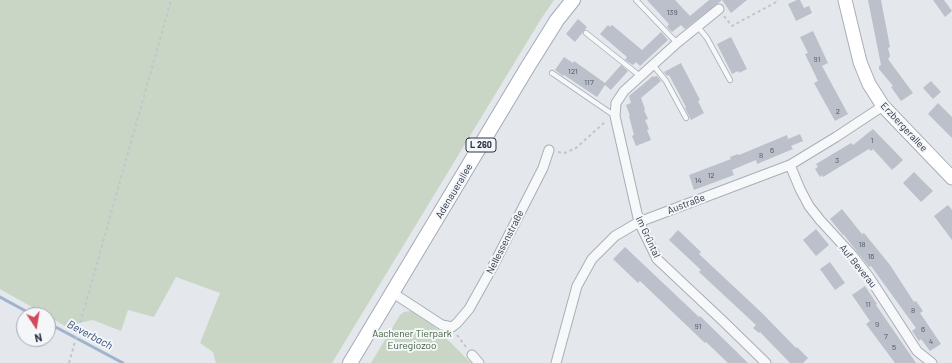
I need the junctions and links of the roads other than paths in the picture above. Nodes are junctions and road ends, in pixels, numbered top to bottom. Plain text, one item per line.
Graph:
1 (573, 0) edge
2 (636, 0) edge
3 (845, 0) edge
4 (719, 9) road end
5 (698, 27) junction
6 (586, 33) dead end
7 (677, 43) junction
8 (653, 65) junction
9 (552, 73) dead end
10 (640, 76) junction
11 (730, 80) dead end
12 (883, 106) junction
13 (614, 116) junction
14 (686, 118) dead end
15 (549, 150) road end
16 (790, 165) junction
17 (952, 178) edge
18 (639, 222) junction
19 (393, 293) junction
20 (472, 355) road end
21 (350, 363) edge
22 (479, 363) edge
23 (556, 363) edge
24 (766, 363) edge
25 (932, 363) edge

1 - 19 main road, Adenauerallee / L 260
2 - 7 lane
3 - 12 street, Erzbergerallee
4 - 5 street, Im Grüntal
5 - 7 street, Im Grüntal
5 - 11 lane
6 - 10 lane
7 - 8 street, Im Grüntal
8 - 10 street, Im Grüntal
8 - 14 lane
9 - 13 lane
10 - 13 street, Im Grüntal
12 - 16 street, Austraße
12 - 17 street, Erzbergerallee
13 - 18 street, Im Grüntal
15 - 19 street, Nellessenstraße
16 - 18 street, Austraße
16 - 25 street, Auf Beverau
18 - 23 street, Austraße
18 - 24 street, Im Grüntal
19 - 21 main road, Adenauerallee / L 260
20 - 22 street

